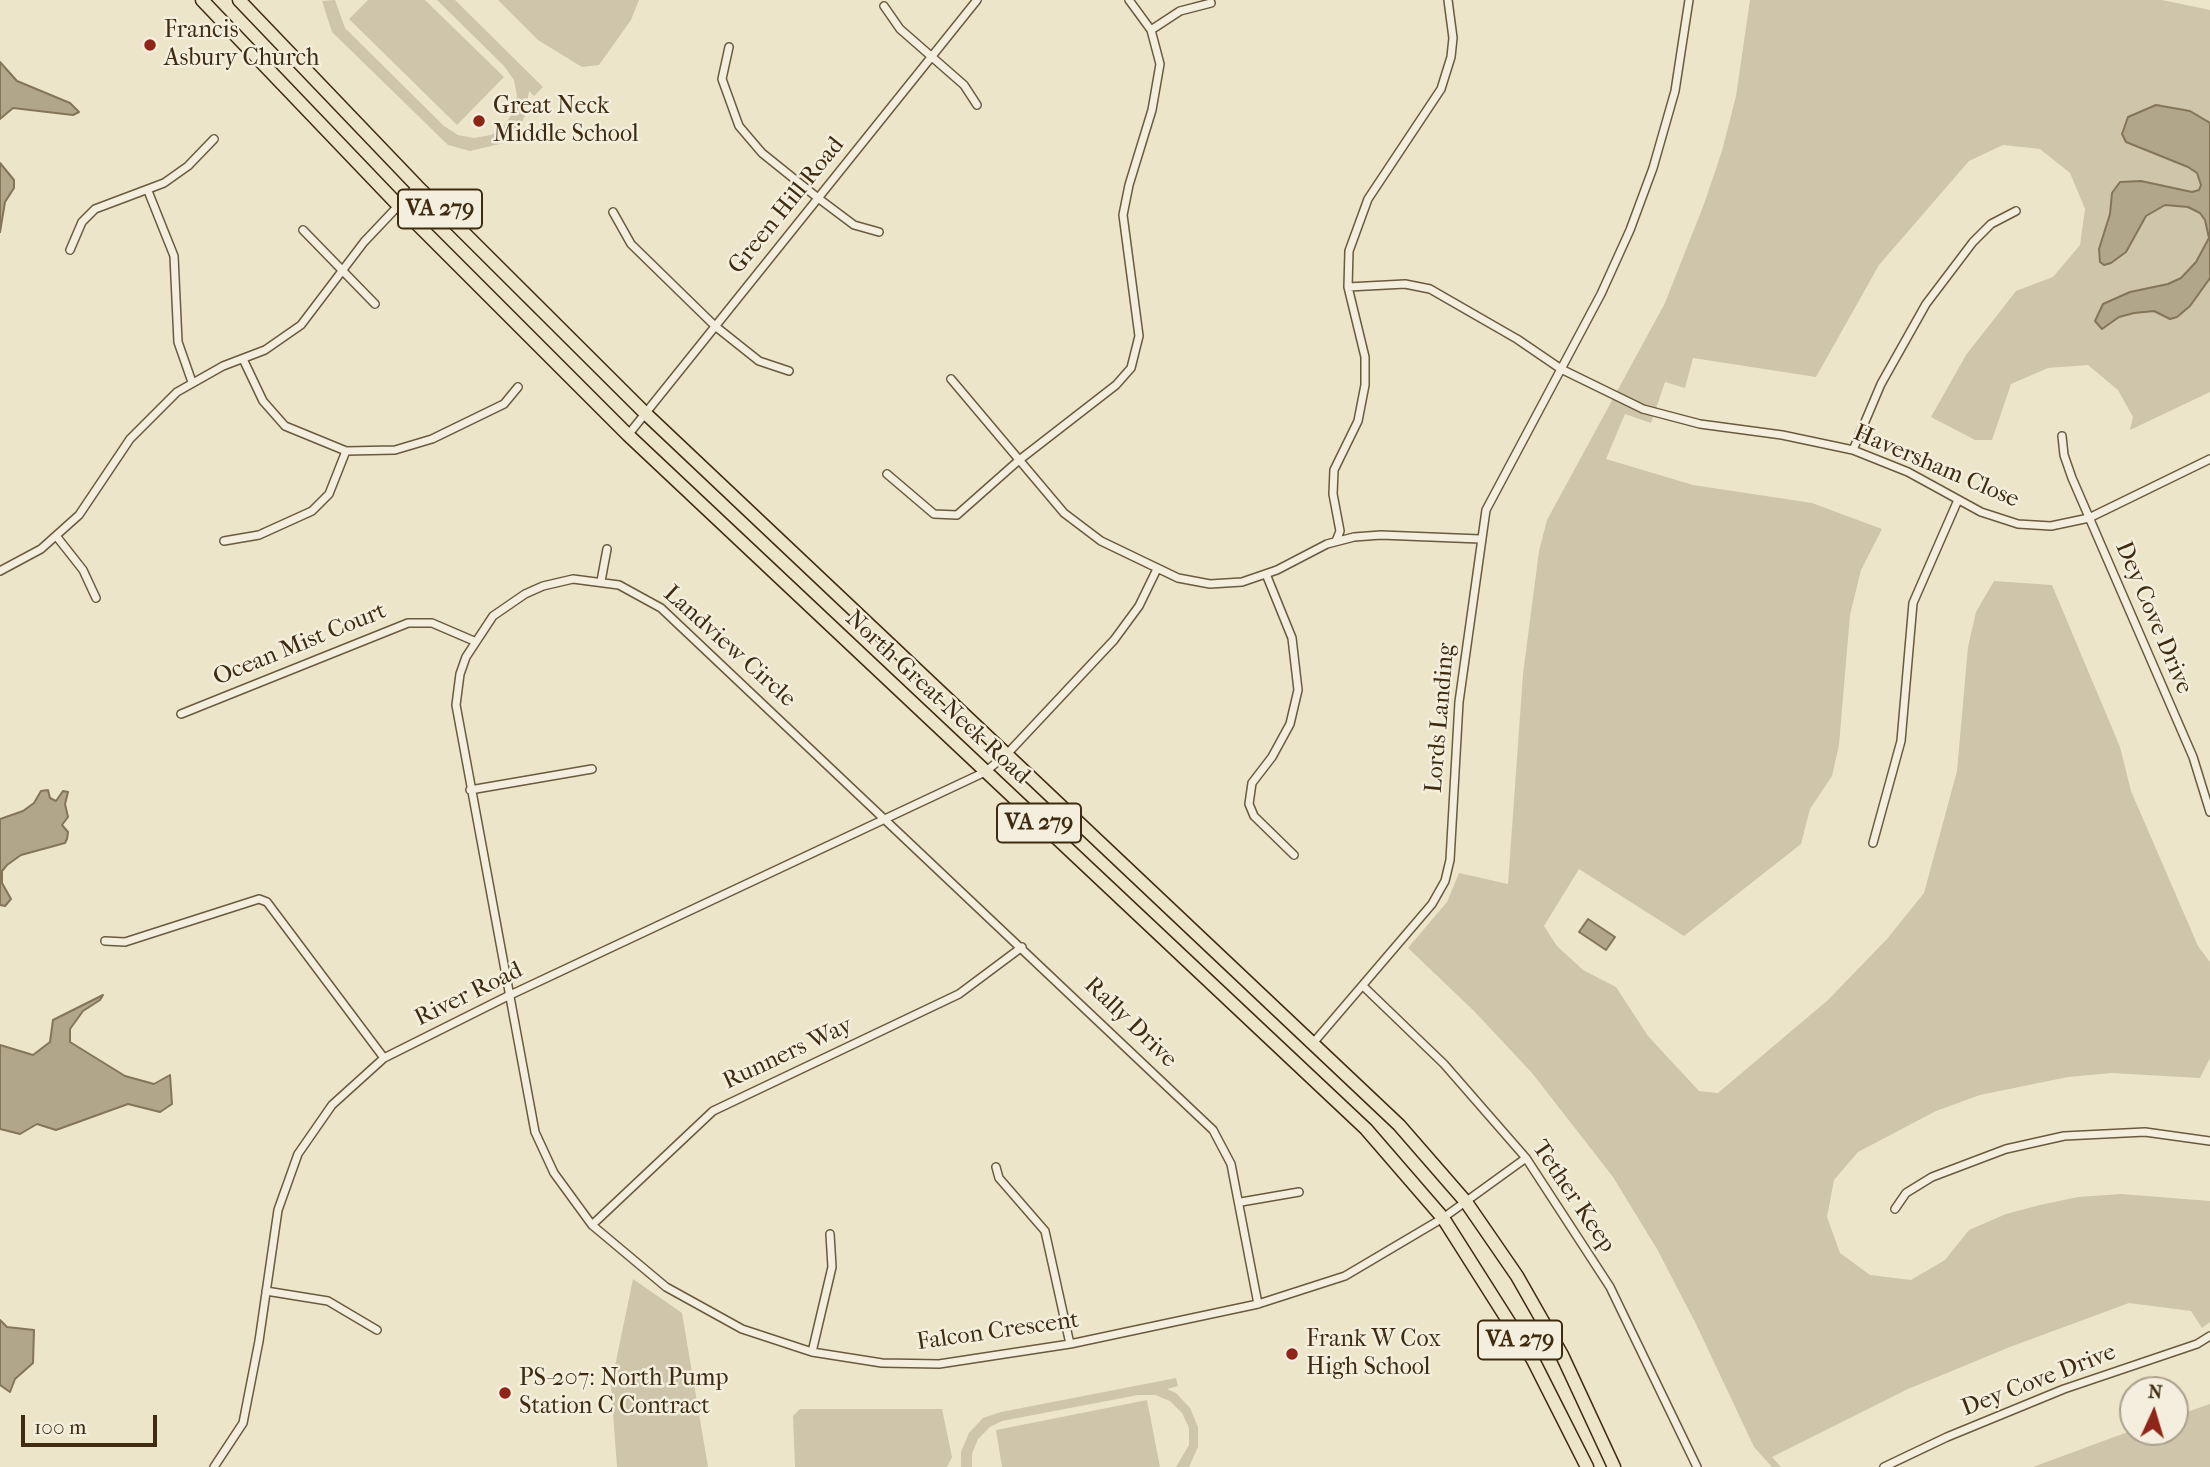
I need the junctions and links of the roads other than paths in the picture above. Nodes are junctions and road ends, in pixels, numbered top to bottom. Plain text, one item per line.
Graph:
1 (202, 0) edge
2 (239, 0) edge
3 (976, 0) edge
4 (1129, 0) edge
5 (1448, 0) edge
6 (1689, 0) edge
7 (1211, 3) dead end
8 (884, 6) dead end
9 (1151, 30) junction
10 (729, 47) dead end
11 (930, 57) junction
12 (978, 105) dead end
13 (214, 139) dead end
14 (417, 186) junction
15 (148, 191) junction
16 (818, 198) junction
17 (399, 206) junction
18 (2016, 211) dead end
19 (613, 212) dead end
20 (303, 230) dead end
21 (879, 232) dead end
22 (70, 250) dead end
23 (342, 270) junction
24 (1348, 287) junction
25 (376, 304) dead end
26 (715, 326) junction
27 (243, 359) junction
28 (1561, 369) junction
29 (789, 371) dead end
30 (951, 379) dead end
31 (192, 382) junction
32 (518, 387) dead end
33 (645, 414) junction
34 (628, 435) junction
35 (2063, 436) dead end
36 (1853, 450) junction
37 (346, 451) junction
38 (2210, 459) edge
39 (1018, 461) junction
40 (887, 474) dead end
41 (1958, 500) junction
42 (2089, 518) junction
43 (57, 537) junction
44 (1480, 539) junction
45 (224, 541) dead end
46 (1336, 541) junction
47 (607, 549) dead end
48 (1157, 569) junction
49 (0, 571) edge
50 (1266, 574) junction
51 (601, 581) junction
52 (96, 598) dead end
53 (474, 641) junction
54 (181, 714) dead end
55 (1007, 754) junction
56 (592, 769) dead end
57 (985, 772) junction
58 (470, 790) junction
59 (2210, 812) edge
60 (888, 820) junction
61 (1873, 843) dead end
62 (1294, 855) dead end
63 (105, 941) dead end
64 (1022, 947) junction
65 (1363, 986) junction
66 (508, 996) junction
67 (1314, 1042) junction
68 (384, 1058) junction
69 (2210, 1141) edge
70 (1526, 1158) junction
71 (996, 1167) dead end
72 (1299, 1192) dead end
73 (1241, 1202) junction
74 (1466, 1202) junction
75 (1895, 1209) dead end
76 (1443, 1218) junction
77 (592, 1225) junction
78 (830, 1234) dead end
79 (266, 1291) junction
80 (1258, 1304) junction
81 (377, 1330) dead end
82 (2210, 1336) edge
83 (1070, 1344) junction
84 (812, 1352) junction
85 (214, 1467) edge
86 (1587, 1467) edge
87 (1614, 1467) edge
88 (1697, 1467) edge
89 (1884, 1467) edge

1 - 17 main road, North Great Neck Road / VA 279
2 - 14 main road, North Great Neck Road / VA 279
3 - 11 street, Green Hill Road
4 - 9 street
5 - 24 street
6 - 28 street
7 - 9 street
8 - 11 street
9 - 39 street
10 - 16 street
11 - 12 street
11 - 16 street, Green Hill Road
13 - 15 street
14 - 17 street
14 - 33 main road, North Great Neck Road / VA 279
15 - 22 street
15 - 31 street
16 - 21 street
16 - 26 street, Green Hill Road
17 - 23 street
17 - 34 main road, North Great Neck Road / VA 279
18 - 36 street
19 - 26 street
20 - 23 street
23 - 25 street
23 - 27 street
24 - 28 street, Haversham Close
24 - 46 street
26 - 29 street
26 - 33 street, Green Hill Road
27 - 31 street
27 - 37 street
28 - 36 street, Haversham Close
28 - 44 street, Lords Landing
30 - 39 street
31 - 43 street
32 - 37 street
33 - 34 street, Green Hill Road
33 - 55 main road, North Great Neck Road / VA 279
34 - 57 main road, North Great Neck Road / VA 279
35 - 42 street, Dey Cove Drive
36 - 41 street, Haversham Close
37 - 45 street
38 - 42 street, Haversham Close
39 - 40 street
39 - 48 street
41 - 42 street, Haversham Close
41 - 61 street
42 - 59 street, Dey Cove Drive
43 - 49 street
43 - 52 street
44 - 46 street
44 - 65 street, Lords Landing
46 - 50 street
47 - 51 street
48 - 50 street
48 - 55 street, River Road
50 - 62 street
51 - 53 street, Landview Circle
51 - 60 street, Landview Circle
53 - 54 street, Ocean Mist Court
53 - 58 street, Landview Circle
55 - 57 street, River Road
55 - 67 main road, North Great Neck Road / VA 279
56 - 58 street
57 - 60 street, River Road
57 - 76 main road, North Great Neck Road / VA 279
58 - 66 street, Landview Circle
60 - 64 street, Rally Drive
60 - 66 street, River Road
63 - 68 street
64 - 73 street, Rally Drive
64 - 77 street, Runners Way
65 - 67 street, Lords Landing
65 - 70 street, Tether Keep
66 - 68 street, River Road
66 - 77 street, Falcon Crescent
67 - 74 main road, North Great Neck Road / VA 279
68 - 79 street, River Road
69 - 75 street
70 - 74 street, Falcon Crescent
70 - 88 street, Tether Keep
71 - 83 street
72 - 73 street
73 - 80 street, Rally Drive
74 - 76 street, Falcon Crescent
74 - 87 main road, North Great Neck Road / VA 279
76 - 80 street, Falcon Crescent
76 - 86 main road, North Great Neck Road / VA 279
77 - 84 street, Falcon Crescent
78 - 84 street
79 - 81 street
79 - 85 street, River Road
80 - 83 street, Falcon Crescent
82 - 89 street, Dey Cove Drive
83 - 84 street, Falcon Crescent

